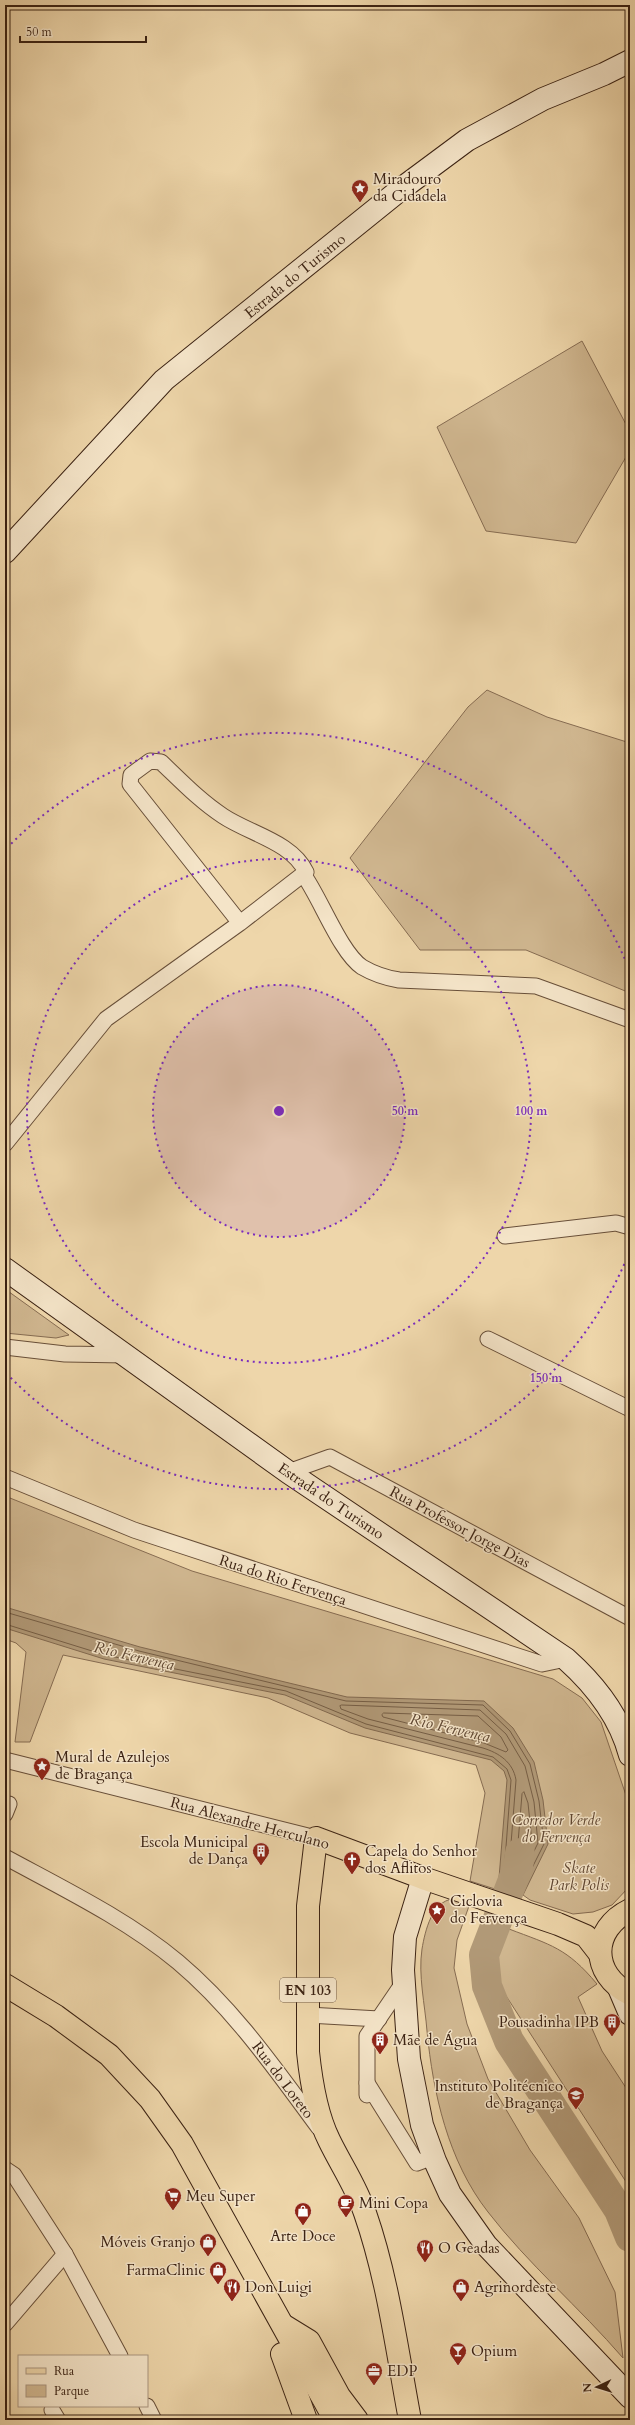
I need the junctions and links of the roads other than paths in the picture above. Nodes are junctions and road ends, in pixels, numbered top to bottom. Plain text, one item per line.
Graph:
1 (630, 61) edge
2 (5, 552) edge
3 (303, 874) junction
4 (240, 923) junction
5 (630, 1020) edge
6 (5, 1144) edge
7 (630, 1227) edge
8 (505, 1236) dead end
9 (5, 1269) edge
10 (488, 1339) dead end
11 (5, 1347) edge
12 (127, 1355) junction
13 (630, 1409) edge
14 (288, 1472) junction
15 (5, 1477) edge
16 (630, 1618) edge
17 (566, 1659) junction
18 (630, 1755) edge
19 (5, 1760) edge
20 (316, 1838) junction
21 (5, 1857) edge
22 (423, 1878) junction
23 (627, 1911) edge
24 (558, 1924) junction
25 (600, 1954) junction
26 (403, 1983) junction
27 (5, 1985) edge
28 (625, 1991) edge
29 (5, 2001) edge
30 (630, 2014) edge
31 (308, 2015) junction
32 (379, 2019) junction
33 (328, 2140) junction
34 (433, 2157) junction
35 (5, 2170) edge
36 (65, 2254) junction
37 (5, 2324) edge
38 (282, 2325) junction
39 (282, 2354) junction
40 (119, 2355) edge
41 (630, 2397) edge
42 (148, 2407) edge
43 (328, 2419) edge
44 (407, 2419) edge
45 (154, 2420) edge
46 (306, 2420) edge
47 (357, 2420) edge

1 - 2 street, Estrada do Turismo
3 - 4 street
3 - 4 street
3 - 5 street
4 - 6 street
7 - 8 street
9 - 12 street, Estrada do Turismo
10 - 13 street
11 - 12 street
12 - 14 street, Estrada do Turismo
14 - 16 street, Rua Professor Jorge Dias
14 - 17 street, Estrada do Turismo
15 - 17 street, Rua do Rio Fervença
17 - 18 street, Estrada do Turismo
19 - 20 street, Rua Alexandre Herculano
20 - 22 main road, Rua Alexandre Herculano
20 - 31 main road, EN 103
21 - 33 street, Rua do Loreto
22 - 24 main road, Rua Alexandre Herculano
22 - 26 street
23 - 24 main road, Rua Alexandre Herculano
23 - 25 main road
24 - 25 main road, Rua Alexandre Herculano
25 - 28 main road
26 - 32 street
26 - 34 street
27 - 38 main road
28 - 30 street
29 - 39 main road
31 - 32 street
31 - 33 main road, EN 103
32 - 34 street
33 - 44 main road, Rua do Loreto / EN 103
34 - 41 street
35 - 36 street
36 - 37 street
36 - 40 street
38 - 43 main road
38 - 47 main road
39 - 43 main road
39 - 46 main road
42 - 45 street

